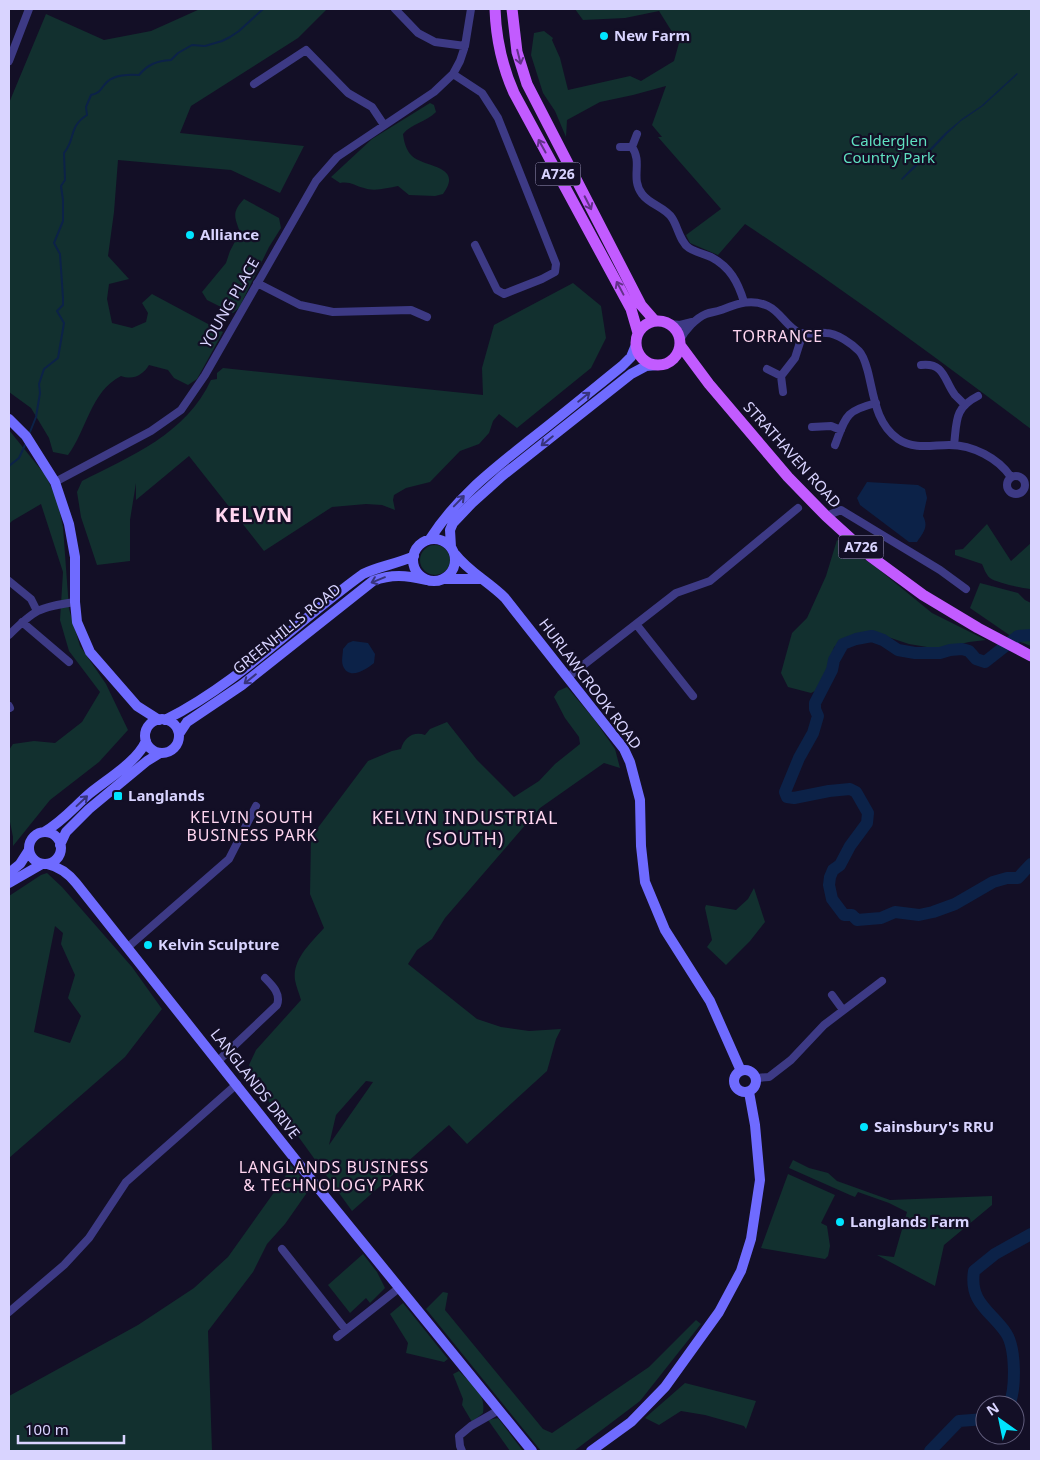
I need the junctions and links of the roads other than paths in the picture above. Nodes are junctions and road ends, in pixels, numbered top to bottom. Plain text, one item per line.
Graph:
1 (29, 9) edge
2 (395, 9) edge
3 (471, 9) edge
4 (495, 9) edge
5 (512, 9) edge
6 (465, 46) junction
7 (9, 60) edge
8 (453, 74) junction
9 (254, 84) dead end
10 (384, 125) junction
11 (637, 134) dead end
12 (620, 147) dead end
13 (632, 147) junction
14 (475, 244) dead end
15 (257, 283) junction
16 (744, 302) junction
17 (427, 316) dead end
18 (699, 319) junction
19 (655, 321) junction
20 (670, 324) junction
21 (638, 333) junction
22 (803, 333) junction
23 (680, 342) junction
24 (636, 345) junction
25 (672, 360) junction
26 (658, 365) junction
27 (920, 365) dead end
28 (767, 369) dead end
29 (781, 376) junction
30 (709, 384) junction
31 (783, 392) dead end
32 (978, 396) dead end
33 (876, 403) junction
34 (964, 404) junction
35 (9, 419) edge
36 (812, 427) dead end
37 (841, 430) junction
38 (836, 445) dead end
39 (954, 445) junction
40 (1012, 477) junction
41 (55, 482) junction
42 (1028, 486) edge
43 (798, 508) dead end
44 (826, 516) junction
45 (430, 540) junction
46 (453, 550) junction
47 (414, 556) junction
48 (444, 579) junction
49 (480, 579) junction
50 (426, 580) junction
51 (9, 581) edge
52 (966, 590) dead end
53 (75, 602) junction
54 (37, 611) junction
55 (22, 622) junction
56 (636, 624) junction
57 (9, 635) edge
58 (1030, 656) edge
59 (69, 662) dead end
60 (568, 677) junction
61 (693, 696) dead end
62 (137, 706) junction
63 (162, 720) junction
64 (179, 734) junction
65 (146, 736) junction
66 (160, 753) junction
67 (256, 806) dead end
68 (44, 832) junction
69 (60, 847) junction
70 (29, 850) junction
71 (44, 864) junction
72 (9, 873) edge
73 (69, 874) junction
74 (9, 883) edge
75 (128, 947) junction
76 (265, 978) dead end
77 (882, 981) dead end
78 (832, 995) dead end
79 (844, 1010) junction
80 (218, 1061) junction
81 (741, 1070) junction
82 (756, 1078) junction
83 (237, 1084) junction
84 (748, 1092) junction
85 (282, 1249) dead end
86 (399, 1288) junction
87 (9, 1312) edge
88 (346, 1330) junction
89 (337, 1337) dead end
90 (499, 1410) junction
91 (462, 1451) edge
92 (532, 1451) edge
93 (591, 1451) edge

1 - 7 street
2 - 6 street
3 - 6 street, YOUNG PLACE
21 -> 4 main road, A726
5 -> 19 main road, A726
6 - 8 street, YOUNG PLACE
8 - 10 street, YOUNG PLACE
8 - 14 street
9 - 10 street
10 - 15 street, YOUNG PLACE
11 - 13 street
12 - 13 street
13 - 16 street
15 - 17 street
15 - 41 street, YOUNG PLACE
16 - 18 street
16 - 22 street
18 - 20 street
18 - 23 street
19 - 20 main road
19 - 21 main road
20 - 23 main road, A726
21 - 24 main road, A726
22 - 29 street
22 - 33 street
23 - 25 main road
23 - 30 main road, STRATHAVEN ROAD / A726
24 - 26 main road
45 -> 24 street
25 - 26 main road
25 - 30 main road, STRATHAVEN ROAD / A726
26 -> 46 street
27 - 34 street
28 - 29 street
29 - 31 street
30 - 44 main road, STRATHAVEN ROAD / A726
32 - 34 street
33 - 37 street
33 - 39 street
34 - 39 street
35 - 41 street
36 - 37 street
37 - 38 street
39 - 40 street
40 - 42 street
40 - 42 street
41 - 53 street
43 - 56 street
44 - 52 street
44 - 58 main road, STRATHAVEN ROAD / A726
45 - 46 street
45 - 47 street
46 - 48 street
46 - 49 street, HURLAWCROOK ROAD
47 - 50 street
47 - 63 street, GREENHILLS ROAD
48 - 49 street
48 - 50 street
49 - 60 street, HURLAWCROOK ROAD
50 -> 64 street, GREENHILLS ROAD
51 - 54 street
53 - 54 street
53 - 62 street
54 - 55 street
55 - 57 street
55 - 59 street
56 - 60 street
56 - 61 street
60 - 81 street, HURLAWCROOK ROAD
62 - 63 street
62 - 65 street
63 - 64 street
63 - 65 street
64 - 66 street
65 - 66 street
68 -> 65 street
66 - 69 street
67 - 75 street
68 - 69 street
68 - 70 street
69 - 71 street
69 - 73 street, LANGLANDS DRIVE
70 - 71 street
70 - 72 street
71 - 73 street, LANGLANDS DRIVE
71 - 74 street
73 - 75 street, LANGLANDS DRIVE
75 - 80 street, LANGLANDS DRIVE
76 - 80 street
77 - 79 street
78 - 79 street
79 - 82 street
80 - 83 street, LANGLANDS DRIVE
81 - 82 street
81 - 84 street
82 - 84 street
83 - 86 street, LANGLANDS DRIVE
83 - 87 street
84 - 93 street
85 - 88 street
86 - 88 street
86 - 90 street, LANGLANDS DRIVE
88 - 89 street
90 - 91 street
90 - 92 street, LANGLANDS DRIVE

